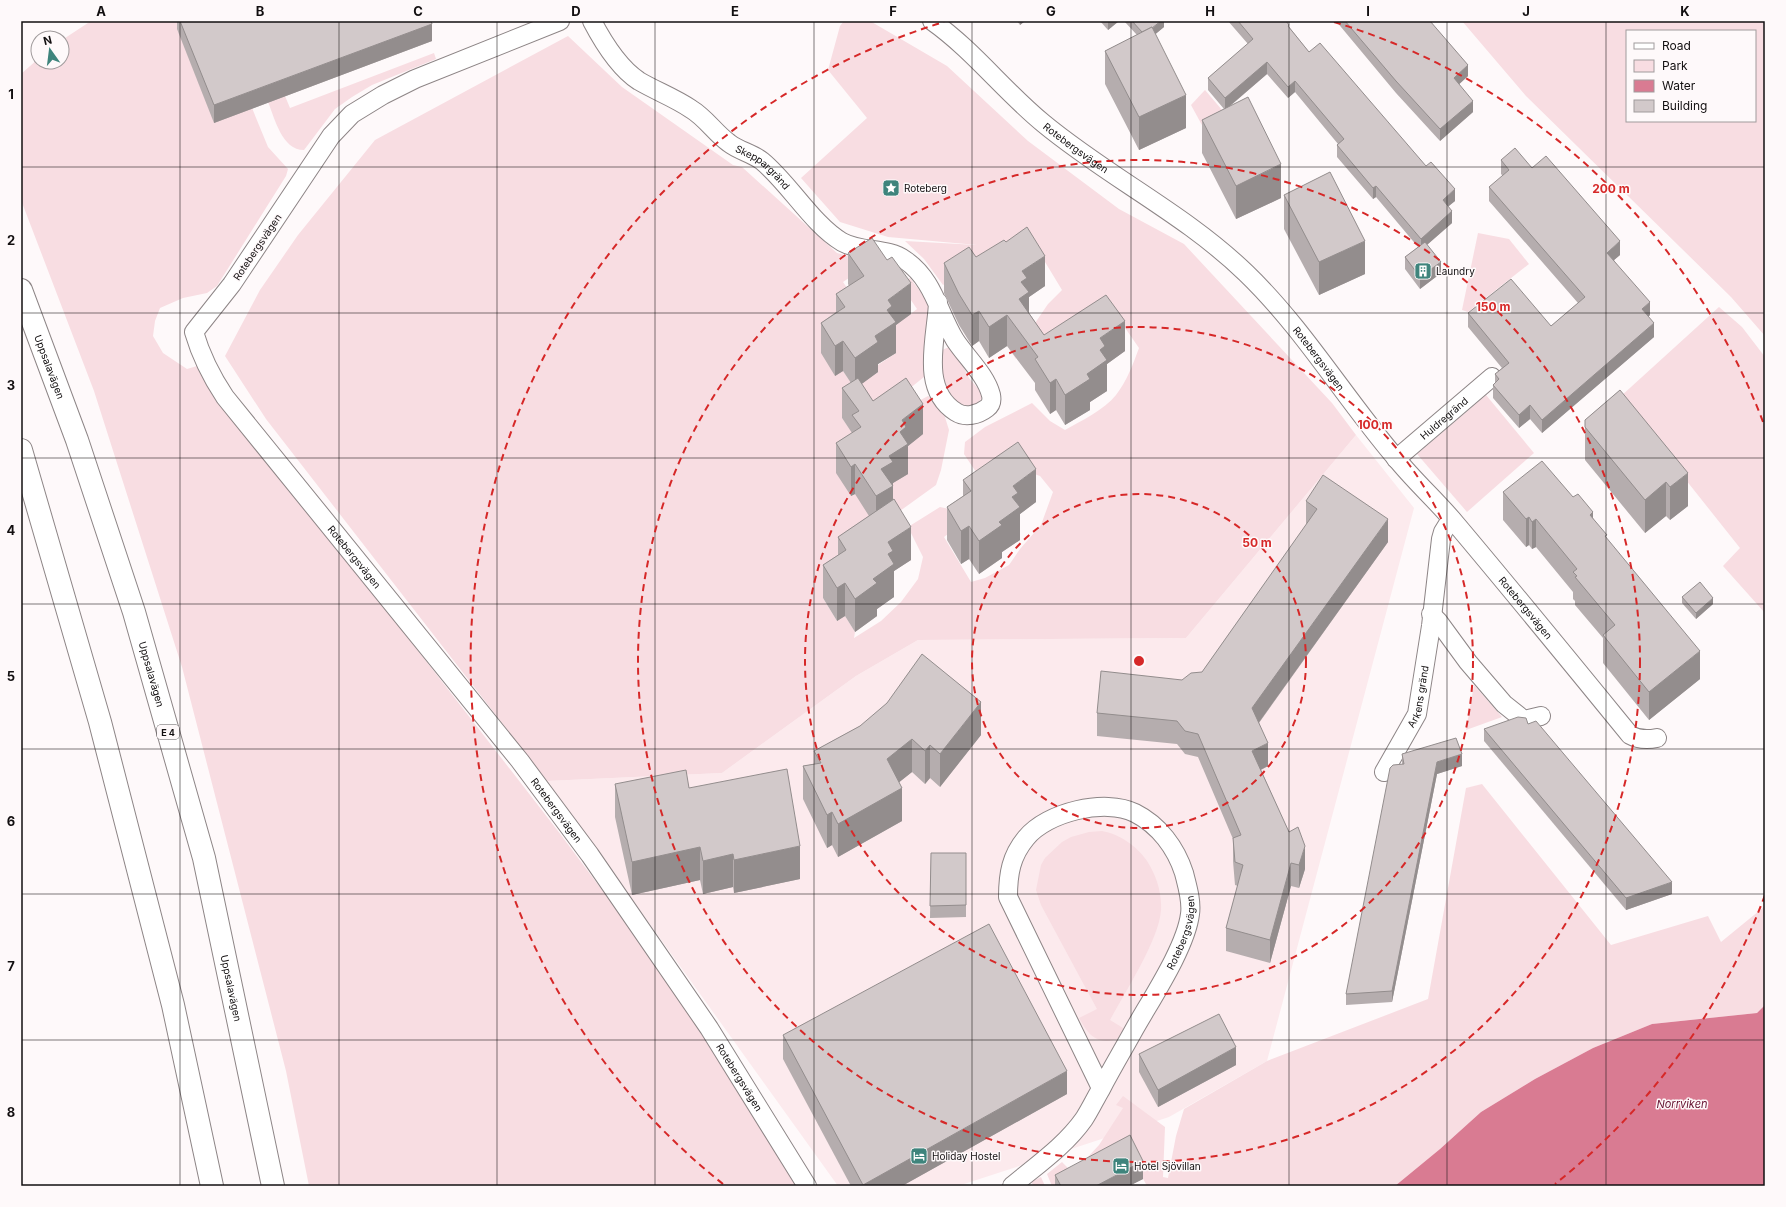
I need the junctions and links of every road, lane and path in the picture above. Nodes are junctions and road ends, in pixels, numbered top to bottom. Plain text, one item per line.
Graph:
1 (560, 21) edge
2 (592, 21) edge
3 (932, 21) edge
4 (21, 290) edge
5 (938, 302) junction
6 (1492, 377) dead end
7 (21, 450) edge
8 (1396, 459) junction
9 (1451, 519) junction
10 (1431, 614) junction
11 (1541, 716) dead end
12 (1657, 738) dead end
13 (1384, 772) dead end
14 (1101, 1088) junction
15 (212, 1186) edge
16 (273, 1186) edge
17 (808, 1186) edge
18 (1012, 1186) edge

1 - 17 street, Rotebergsvägen
2 - 5 street, Skeppargränd
3 - 8 street, Rotebergsvägen
4 - 16 highway, Uppsalavägen / E 4
5 - 5 street, Skeppargränd
6 - 8 street, Huldregränd
7 - 15 highway
8 - 9 street, Rotebergsvägen
9 - 10 street, Arkens gränd
9 - 12 street, Rotebergsvägen
10 - 11 street
10 - 13 street, Arkens gränd
14 - 14 street, Rotebergsvägen
14 - 18 street, Rotebergsvägen

